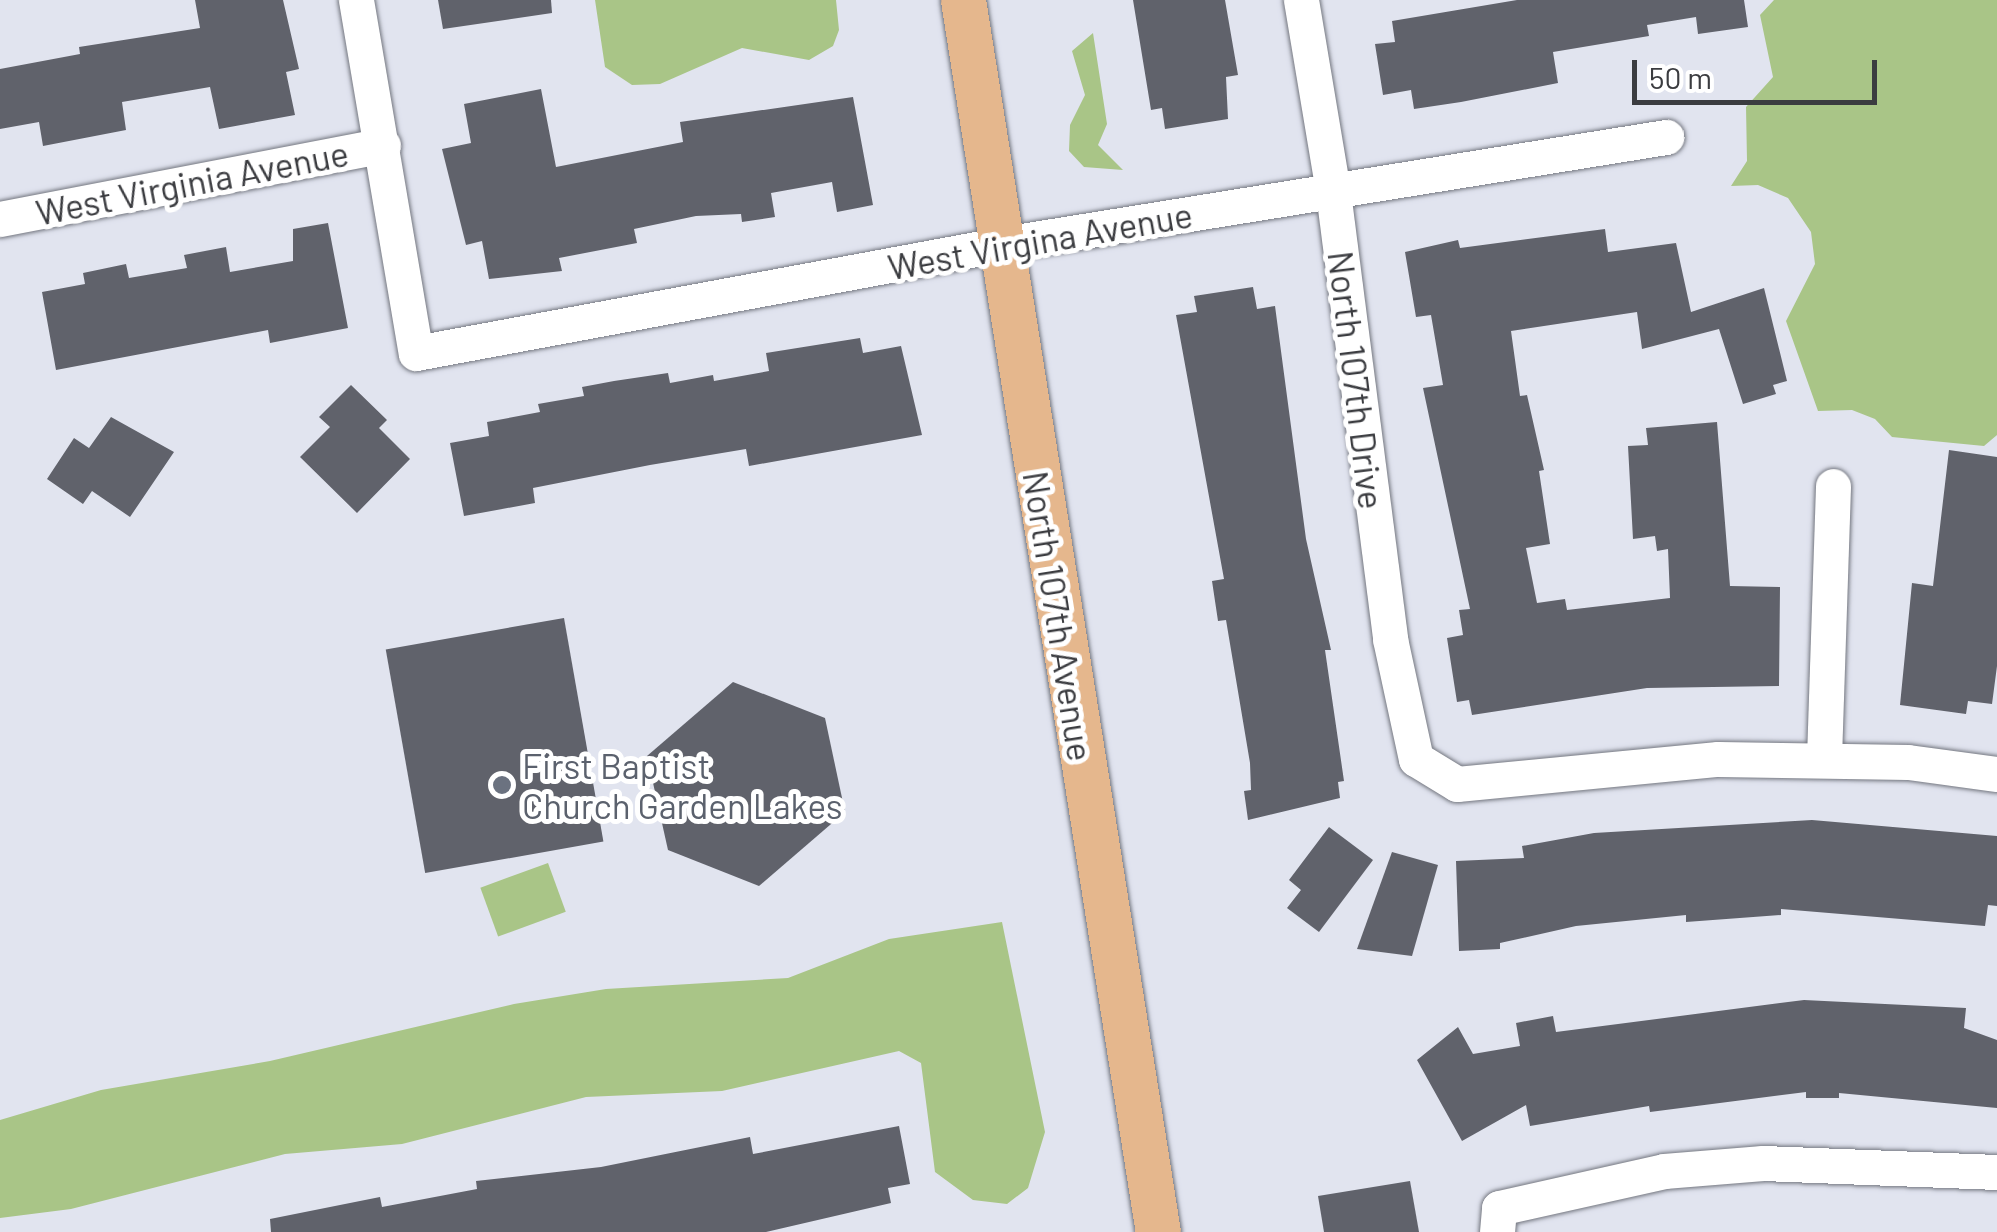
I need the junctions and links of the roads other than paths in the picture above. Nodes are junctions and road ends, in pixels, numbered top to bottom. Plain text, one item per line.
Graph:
1 (356, 0) edge
2 (964, 0) edge
3 (1300, 0) edge
4 (1666, 136) dead end
5 (383, 145) junction
6 (1333, 192) junction
7 (0, 218) edge
8 (1003, 244) junction
9 (1833, 486) dead end
10 (1824, 758) junction
11 (1997, 774) edge
12 (1997, 1172) edge
13 (1498, 1220) edge
14 (1158, 1232) edge

1 - 5 street
2 - 8 main road, North 107th Avenue
3 - 6 street, North 107th Drive
4 - 6 street, West Virgina Avenue
5 - 7 street, West Virginia Avenue
5 - 8 street, West Virgina Avenue
6 - 8 street, West Virgina Avenue
6 - 10 street, North 107th Drive
8 - 14 main road, North 107th Avenue
9 - 10 street
10 - 11 street
12 - 13 street

